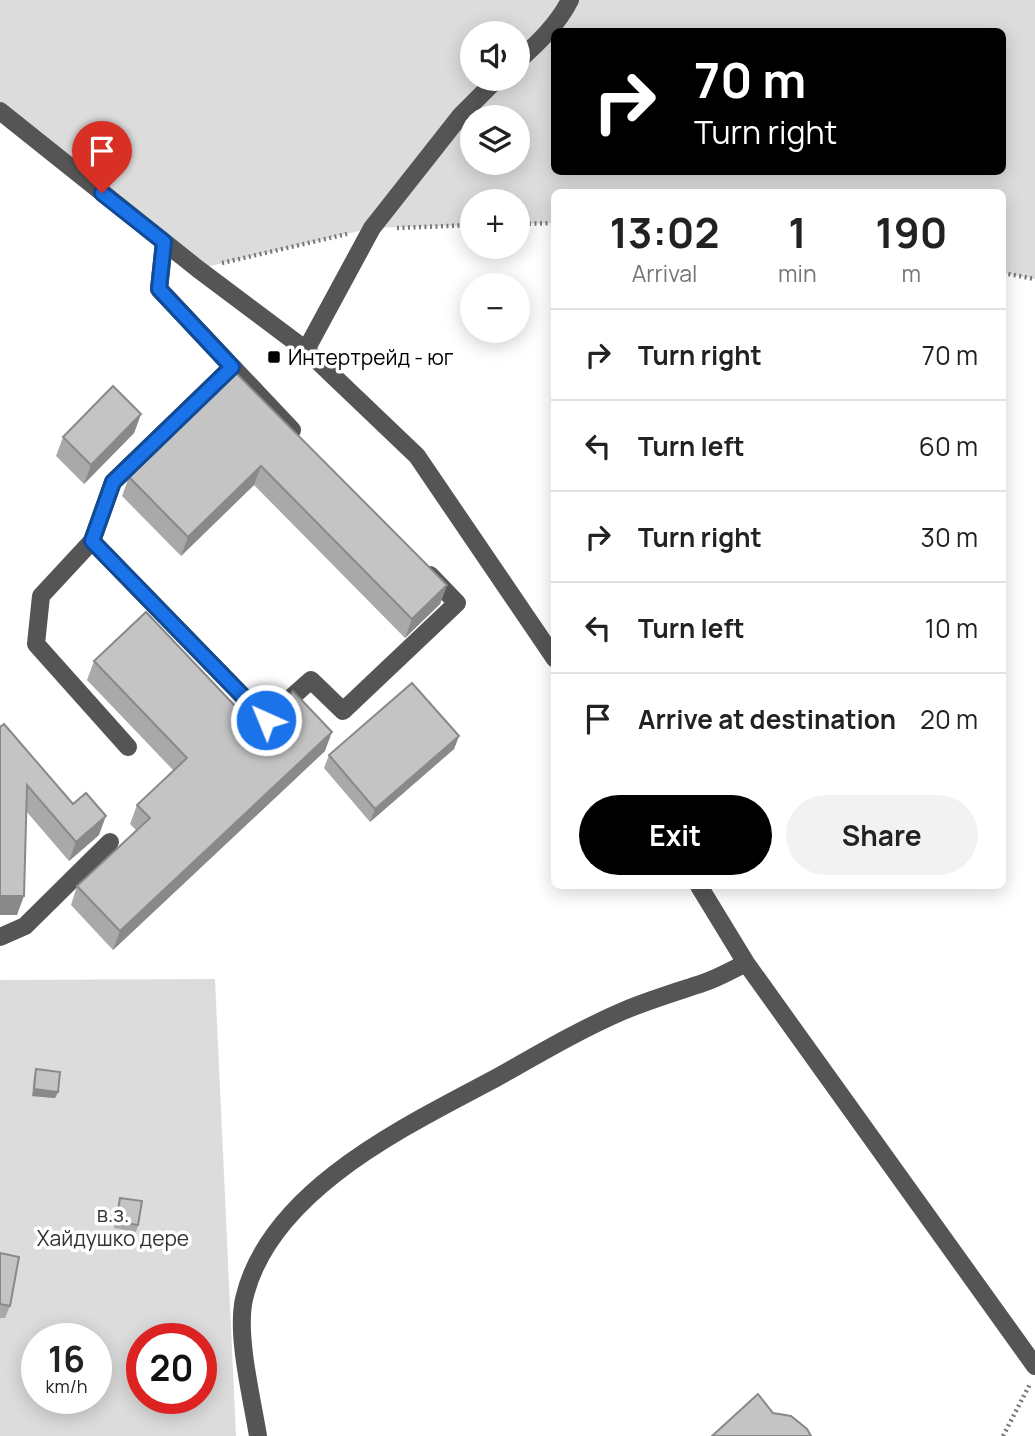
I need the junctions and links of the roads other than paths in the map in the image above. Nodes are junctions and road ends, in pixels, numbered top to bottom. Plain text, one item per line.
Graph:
1 (570, 0) edge
2 (530, 51) edge
3 (485, 91) edge
4 (0, 111) edge
5 (164, 242) junction
6 (306, 350) junction
7 (232, 367) junction
8 (307, 446) edge
9 (92, 541) junction
10 (419, 564) edge
11 (551, 653) edge
12 (128, 747) dead end
13 (110, 842) dead end
14 (701, 889) edge
15 (0, 937) edge
16 (746, 963) junction
17 (1035, 1366) edge
18 (258, 1436) edge

1 - 2 street
3 - 6 street
4 - 5 street
5 - 6 street
5 - 7 street
6 - 11 street
7 - 8 street
7 - 9 street
9 - 10 street
9 - 12 street
13 - 15 street
14 - 16 street
16 - 17 street
16 - 18 street

